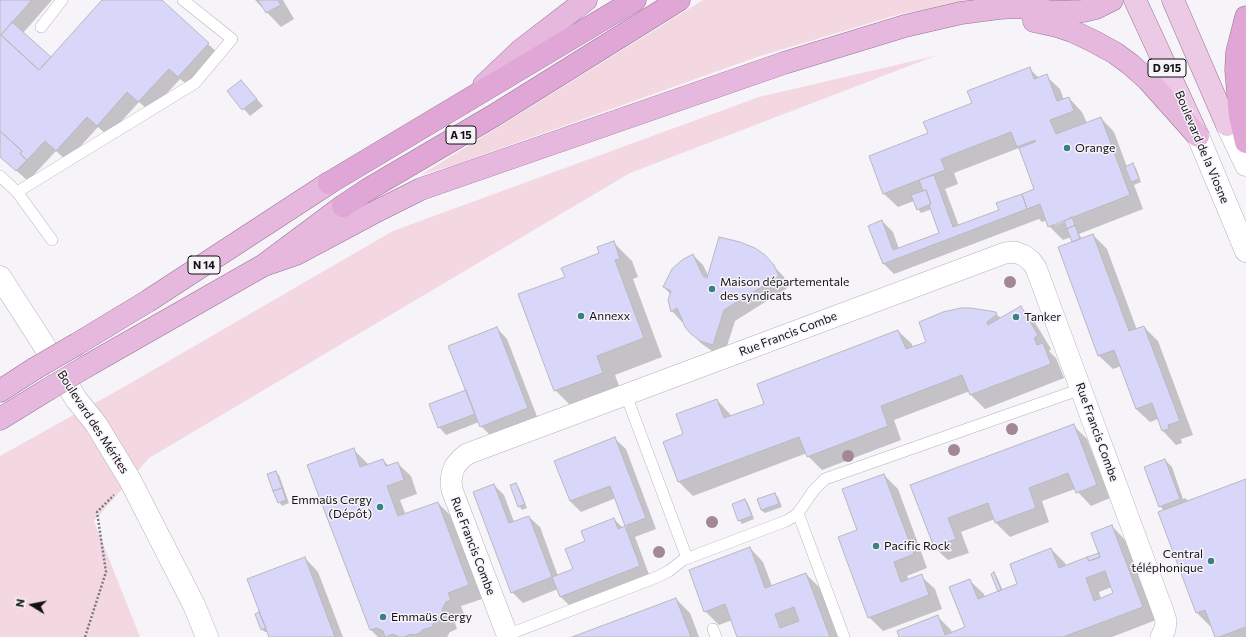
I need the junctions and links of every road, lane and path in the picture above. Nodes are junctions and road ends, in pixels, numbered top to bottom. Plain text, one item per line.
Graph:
1 (62, 0) edge
2 (183, 0) edge
3 (586, 0) edge
4 (635, 0) edge
5 (679, 0) edge
6 (1112, 0) edge
7 (1136, 0) edge
8 (1173, 0) edge
9 (961, 13) junction
10 (1246, 17) edge
11 (41, 27) dead end
12 (468, 100) junction
13 (1198, 136) junction
14 (1246, 142) edge
15 (1246, 165) edge
16 (0, 176) edge
17 (329, 183) joint
18 (17, 192) junction
19 (343, 206) joint
20 (52, 240) dead end
21 (1246, 251) edge
22 (264, 265) junction
23 (0, 277) edge
24 (1081, 389) junction
25 (0, 391) edge
26 (626, 395) junction
27 (0, 419) edge
28 (130, 480) junction
29 (798, 513) junction
30 (687, 558) junction
31 (505, 636) edge
32 (85, 637) edge
33 (207, 637) edge
34 (844, 637) edge
35 (1161, 637) edge

1 - 11 lane
2 - 18 lane
3 - 12 highway
4 - 12 highway, A 15
5 - 19 highway, A 15
6 - 9 highway
7 - 13 main road, Boulevard de la Viosne / D 915
8 - 15 main road, D 915
9 - 13 highway
9 - 22 highway
10 - 14 highway
12 - 17 highway, A 15
13 - 21 main road, Boulevard de la Viosne / D 915
16 - 18 lane
17 - 25 highway, N 14, bridge
18 - 20 lane
19 - 22 highway, N 14
22 - 27 highway, N 14, bridge
23 - 28 main road, Boulevard des Mérites
24 - 26 street, Rue Francis Combe
24 - 29 lane
24 - 35 street, Rue Francis Combe
26 - 30 lane
26 - 31 street, Rue Francis Combe
28 - 32 path
28 - 33 main road, Boulevard des Mérites
29 - 30 lane
29 - 34 lane
30 - 31 lane

